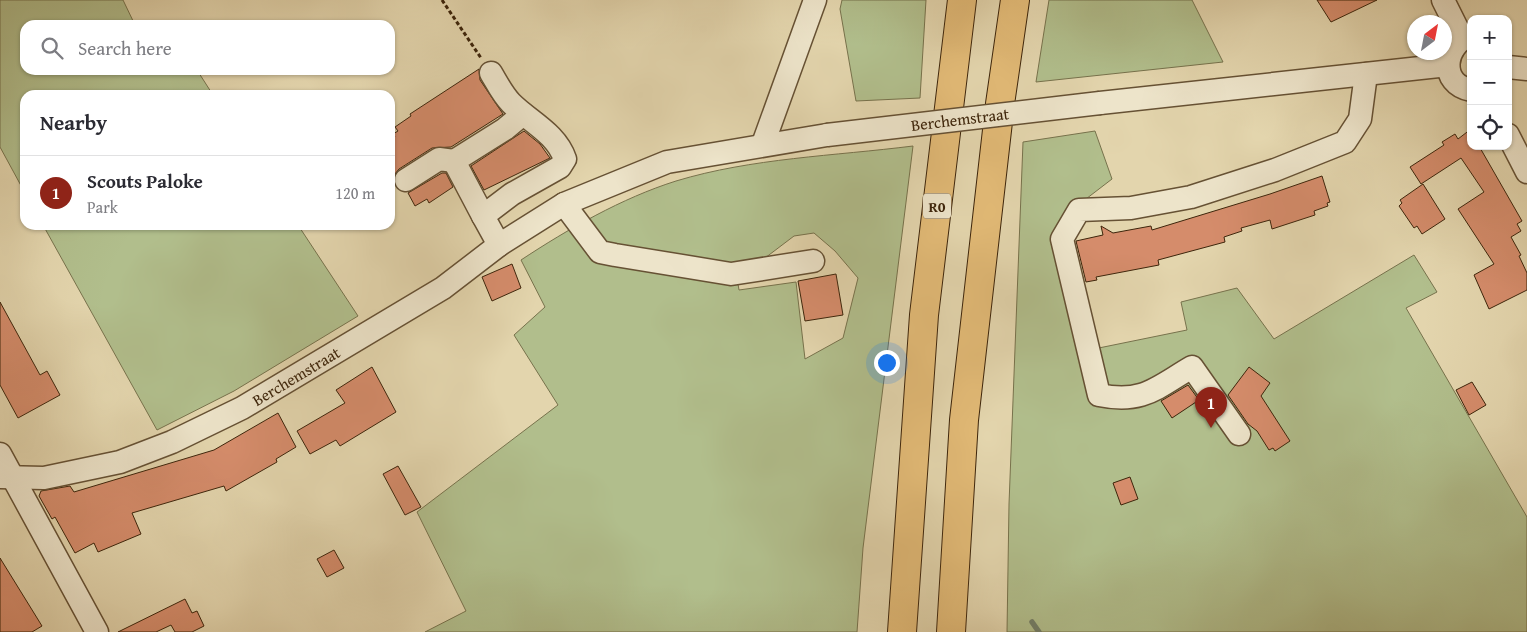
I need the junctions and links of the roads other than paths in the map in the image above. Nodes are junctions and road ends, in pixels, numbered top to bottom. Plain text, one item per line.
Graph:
1 (815, 0) edge
2 (962, 0) edge
3 (1015, 0) edge
4 (1443, 0) edge
5 (1466, 37) edge
6 (1448, 65) junction
7 (1512, 67) edge
8 (1527, 69) edge
9 (491, 73) road end
10 (1366, 74) junction
11 (1467, 88) edge
12 (523, 114) junction
13 (1512, 143) edge
14 (763, 144) junction
15 (454, 161) junction
16 (1527, 172) edge
17 (406, 180) dead end
18 (564, 204) junction
19 (483, 216) junction
20 (499, 245) junction
21 (813, 261) dead end
22 (1239, 434) dead end
23 (0, 454) edge
24 (6, 478) edge
25 (97, 632) edge
26 (902, 632) edge
27 (951, 632) edge

1 - 14 street
2 - 26 highway, R0
3 - 27 highway
4 - 5 street
5 - 6 street
6 - 10 street, Berchemstraat
6 - 11 street
7 - 8 street
9 - 12 street
10 - 14 street, Berchemstraat, bridge
10 - 22 street
12 - 15 street
12 - 19 street
13 - 16 street
14 - 18 street, Berchemstraat
15 - 17 street
15 - 19 street
18 - 20 street, Berchemstraat
18 - 21 street
19 - 20 street
20 - 24 street, Berchemstraat
23 - 24 street
24 - 25 street

